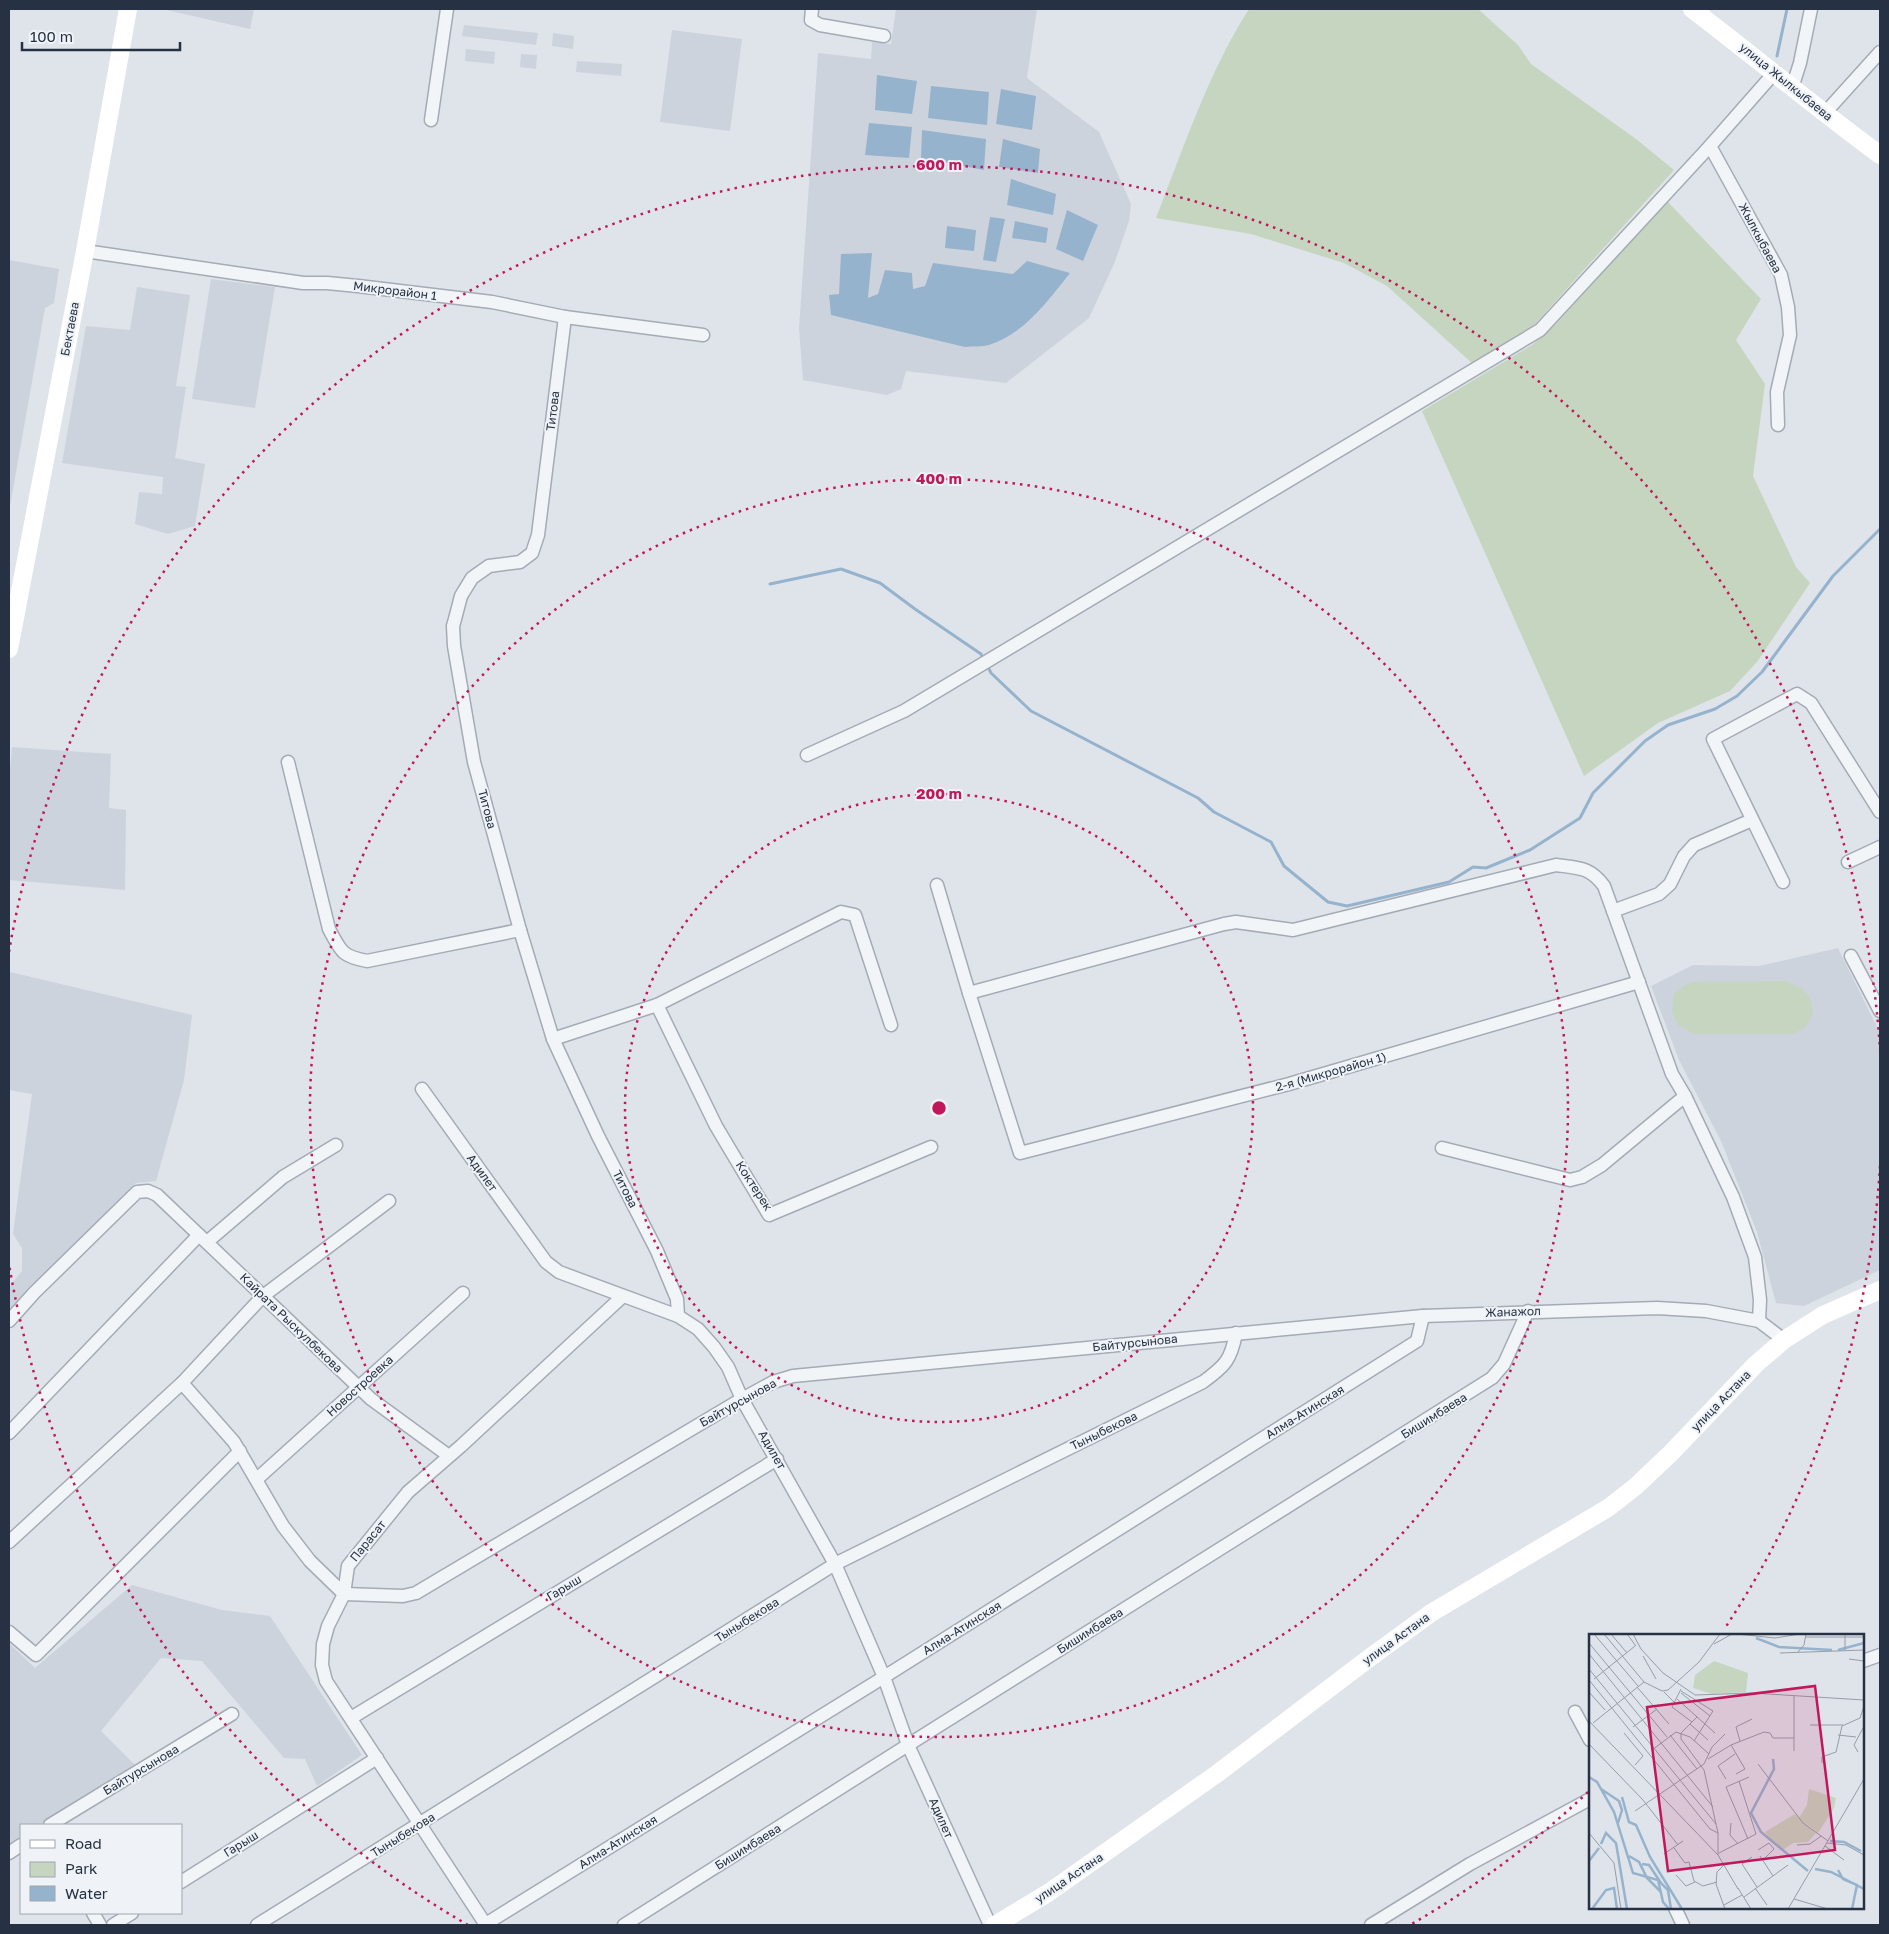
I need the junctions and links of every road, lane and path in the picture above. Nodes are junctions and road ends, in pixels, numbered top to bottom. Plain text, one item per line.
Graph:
1 (128, 9) edge
2 (446, 9) edge
3 (812, 9) edge
4 (1692, 9) edge
5 (1811, 9) edge
6 (884, 36) dead end
7 (1880, 52) edge
8 (1775, 72) junction
9 (1792, 88) junction
10 (1824, 114) junction
11 (431, 120) dead end
12 (1710, 146) junction
13 (1880, 155) edge
14 (85, 251) junction
15 (565, 317) junction
16 (703, 335) dead end
17 (1778, 425) dead end
18 (9, 649) edge
19 (808, 755) dead end
20 (288, 762) dead end
21 (1880, 812) edge
22 (1752, 820) junction
23 (1880, 846) edge
24 (1848, 862) dead end
25 (1783, 882) dead end
26 (937, 885) dead end
27 (1614, 911) junction
28 (520, 930) junction
29 (1851, 956) dead end
30 (1639, 982) junction
31 (969, 993) junction
32 (657, 1005) junction
33 (1880, 1011) edge
34 (890, 1025) dead end
35 (553, 1039) junction
36 (422, 1089) dead end
37 (1685, 1096) junction
38 (336, 1145) dead end
39 (931, 1147) dead end
40 (1442, 1148) dead end
41 (389, 1201) dead end
42 (203, 1238) junction
43 (1880, 1290) edge
44 (464, 1293) dead end
45 (263, 1296) junction
46 (623, 1296) junction
47 (1880, 1297) edge
48 (1528, 1311) junction
49 (678, 1316) junction
50 (1424, 1316) junction
51 (9, 1321) edge
52 (1759, 1321) junction
53 (1236, 1333) junction
54 (1784, 1340) junction
55 (182, 1383) junction
56 (358, 1387) junction
57 (742, 1399) junction
58 (9, 1433) edge
59 (240, 1451) junction
60 (449, 1456) junction
61 (777, 1459) junction
62 (257, 1479) junction
63 (9, 1542) edge
64 (835, 1564) junction
65 (344, 1594) junction
66 (9, 1632) edge
67 (1880, 1655) edge
68 (1864, 1661) edge
69 (884, 1677) junction
70 (1575, 1712) dead end
71 (232, 1714) dead end
72 (351, 1718) junction
73 (1589, 1738) edge
74 (908, 1745) junction
75 (377, 1758) junction
76 (1589, 1800) edge
77 (52, 1824) edge
78 (420, 1824) junction
79 (20, 1845) edge
80 (9, 1853) edge
81 (182, 1881) edge
82 (1675, 1909) edge
83 (94, 1914) edge
84 (130, 1914) edge
85 (100, 1925) edge
86 (113, 1925) edge
87 (257, 1925) edge
88 (485, 1925) edge
89 (624, 1925) edge
90 (990, 1925) edge
91 (995, 1925) edge
92 (1371, 1925) edge
93 (1683, 1925) edge

1 - 14 main road, Бектаева
2 - 11 street
3 - 6 street
4 - 8 main road, улица Жылкыбаева
5 - 9 street
7 - 10 street
8 - 9 main road, улица Жылкыбаева
8 - 12 street
9 - 10 main road, улица Жылкыбаева
10 - 13 main road, улица Жылкыбаева
12 - 17 street, Жылкыбаева
12 - 19 street
14 - 15 street, Микрорайон 1
14 - 18 main road, Бектаева
15 - 16 street, Микрорайон 1
15 - 28 street, Титова
20 - 28 street
21 - 22 street
22 - 25 street
22 - 27 street
23 - 24 street
26 - 31 street
27 - 30 street
27 - 31 street
28 - 35 street, Титова
29 - 33 street
30 - 31 street, 2-я (Микрорайон 1)
30 - 37 street
32 - 34 street
32 - 35 street
32 - 39 street, Коктерек
35 - 49 street, Титова
36 - 46 street, Адилет
37 - 40 street
37 - 52 street
38 - 42 street
41 - 45 street
42 - 45 street, Кайрата Рыскулбекова
42 - 51 street, Кайрата Рыскулбекова
42 - 58 street
43 - 54 main road, улица Астана
44 - 56 street, Новостроевка
45 - 55 street
45 - 56 street, Кайрата Рыскулбекова
46 - 49 street, Адилет
46 - 60 street, Парасат
47 - 54 main road, улица Астана
48 - 50 street, Жанажол
48 - 52 street, Жанажол
48 - 74 street, Бишимбаева
49 - 57 street, Адилет
50 - 53 street, Жанажол
50 - 69 street, Алма-Атинская
52 - 54 street, Жанажол
53 - 57 street, Байтурсынова
53 - 64 street, Тыныбекова
54 - 91 main road, улица Астана
55 - 59 street
55 - 63 street
56 - 60 street, Кайрата Рыскулбекова
56 - 62 street, Новостроевка
57 - 61 street, Адилет
57 - 65 street, Байтурсынова
59 - 62 street
59 - 66 street
60 - 65 street, Парасат
61 - 64 street, Адилет
61 - 72 street, Гарыш
62 - 65 street
64 - 69 street, Адилет
64 - 78 street, Тыныбекова
65 - 72 street, Парасат
67 - 68 street
69 - 74 street, Адилет
69 - 88 street, Алма-Атинская
70 - 73 street
71 - 77 street, Байтурсынова
72 - 75 street, Парасат
74 - 89 street, Бишимбаева
74 - 90 street, Адилет
75 - 78 street, Парасат
75 - 81 street, Гарыш
76 - 92 street
78 - 87 street, Тыныбекова
78 - 88 street, Парасат
79 - 80 street
82 - 93 street
83 - 85 street
84 - 86 street

